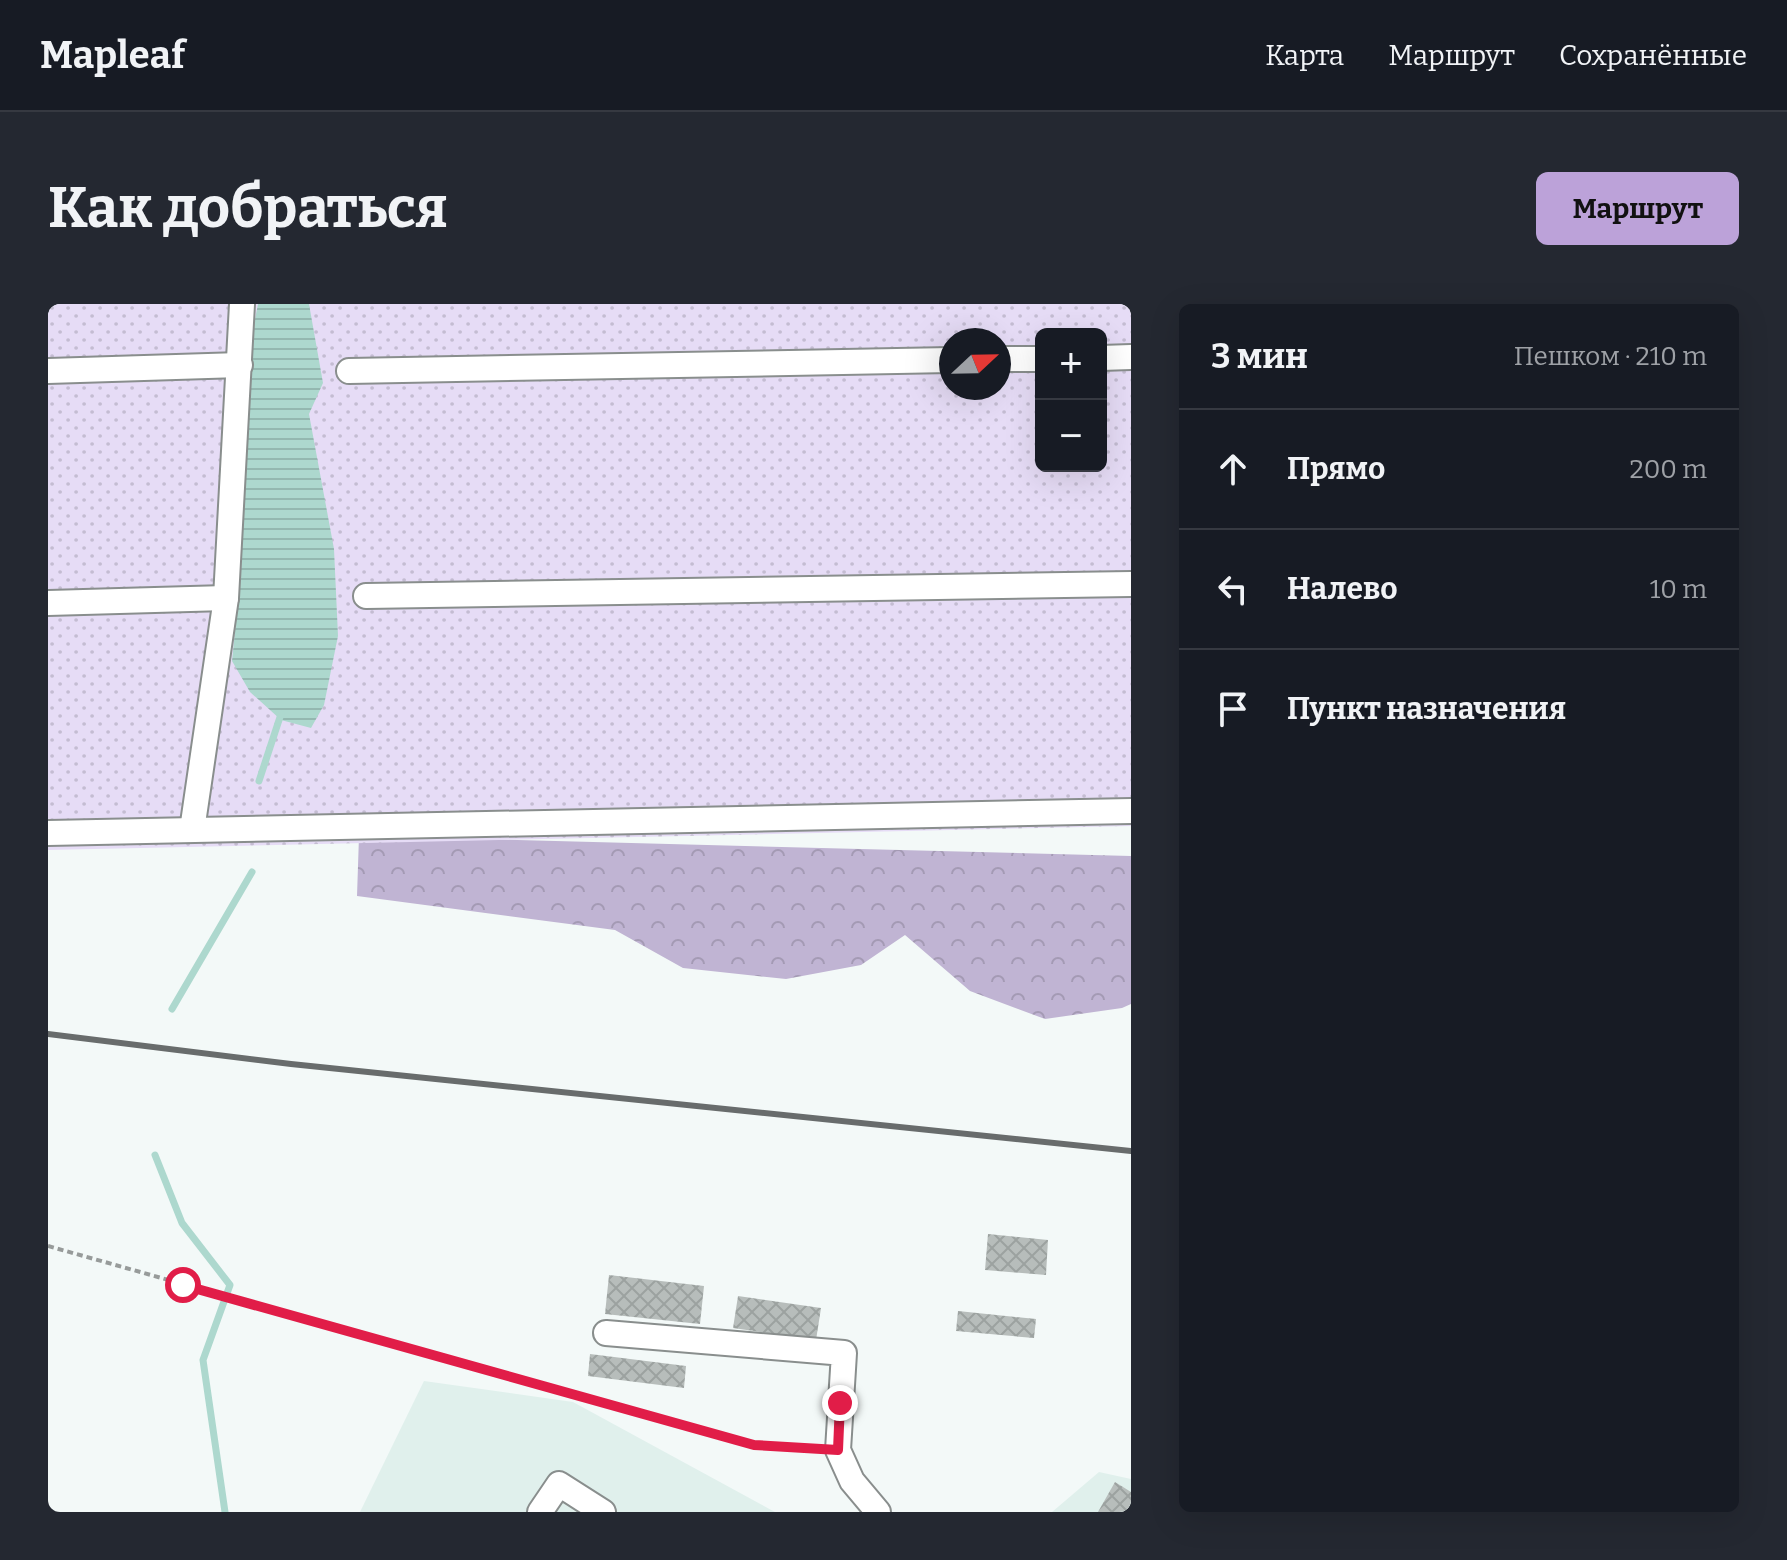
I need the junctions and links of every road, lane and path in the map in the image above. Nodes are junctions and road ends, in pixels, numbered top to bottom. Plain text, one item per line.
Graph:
1 (242, 304) edge
2 (1131, 357) edge
3 (1107, 358) edge
4 (1011, 359) edge
5 (1035, 359) edge
6 (939, 360) edge
7 (240, 365) junction
8 (48, 371) edge
9 (349, 371) dead end
10 (1131, 584) edge
11 (366, 596) dead end
12 (226, 598) junction
13 (48, 603) edge
14 (1131, 811) edge
15 (192, 830) junction
16 (48, 833) edge
17 (48, 1246) edge
18 (606, 1333) dead end
19 (838, 1450) junction
20 (540, 1512) edge
21 (603, 1512) edge
22 (878, 1512) edge

1 - 7 lane
2 - 3 lane
4 - 5 lane
6 - 9 lane
7 - 8 lane
7 - 12 lane
10 - 11 lane
12 - 13 lane
12 - 15 lane
14 - 15 lane
15 - 16 lane
17 - 19 path
18 - 19 lane
19 - 22 lane
20 - 21 lane

